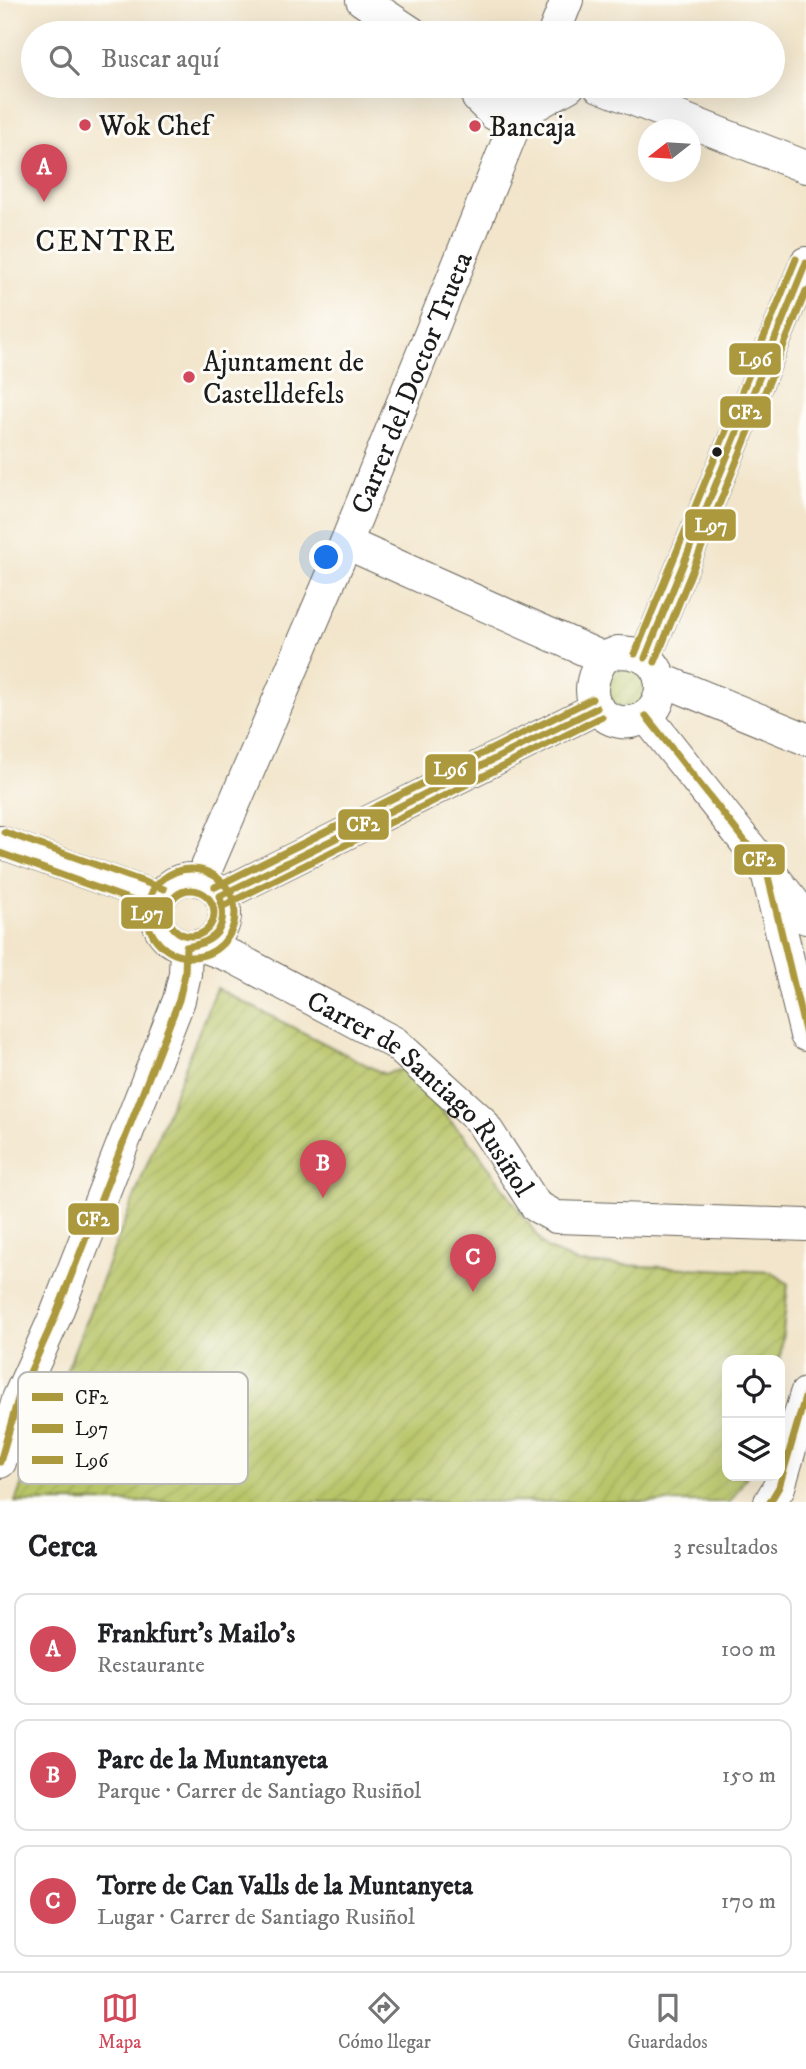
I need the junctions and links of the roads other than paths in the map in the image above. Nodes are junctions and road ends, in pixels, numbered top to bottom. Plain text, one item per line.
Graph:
1 (362, 0) edge
2 (567, 0) edge
3 (394, 21) edge
4 (559, 21) edge
5 (478, 98) edge
6 (548, 98) edge
7 (630, 98) edge
8 (519, 114) junction
9 (806, 167) edge
10 (806, 263) edge
11 (346, 543) junction
12 (603, 658) junction
13 (653, 668) junction
14 (597, 708) junction
15 (646, 716) junction
16 (806, 739) edge
17 (0, 842) edge
18 (766, 867) junction
19 (211, 888) junction
20 (159, 899) junction
21 (806, 918) edge
22 (194, 946) junction
23 (806, 1035) edge
24 (806, 1225) edge
25 (23, 1372) edge
26 (18, 1380) edge
27 (806, 1394) edge
28 (9, 1395) edge
29 (0, 1462) edge
30 (770, 1502) edge

1 - 3 street
2 - 4 street
5 - 8 street
6 - 8 street
7 - 9 street
8 - 11 street, Carrer del Doctor Trueta
10 - 13 street
11 - 12 street
11 - 19 street, Carrer del Doctor Trueta
12 - 13 street
12 - 14 street
13 - 15 street
13 - 16 street
14 - 15 street
14 - 19 street
15 - 18 street
17 - 20 street
18 - 21 street
18 - 23 street
19 - 20 street
19 - 22 street
20 - 22 street
22 - 24 street, Carrer de Santiago Rusiñol
22 - 25 street
26 - 28 street
27 - 30 street
28 - 29 street

